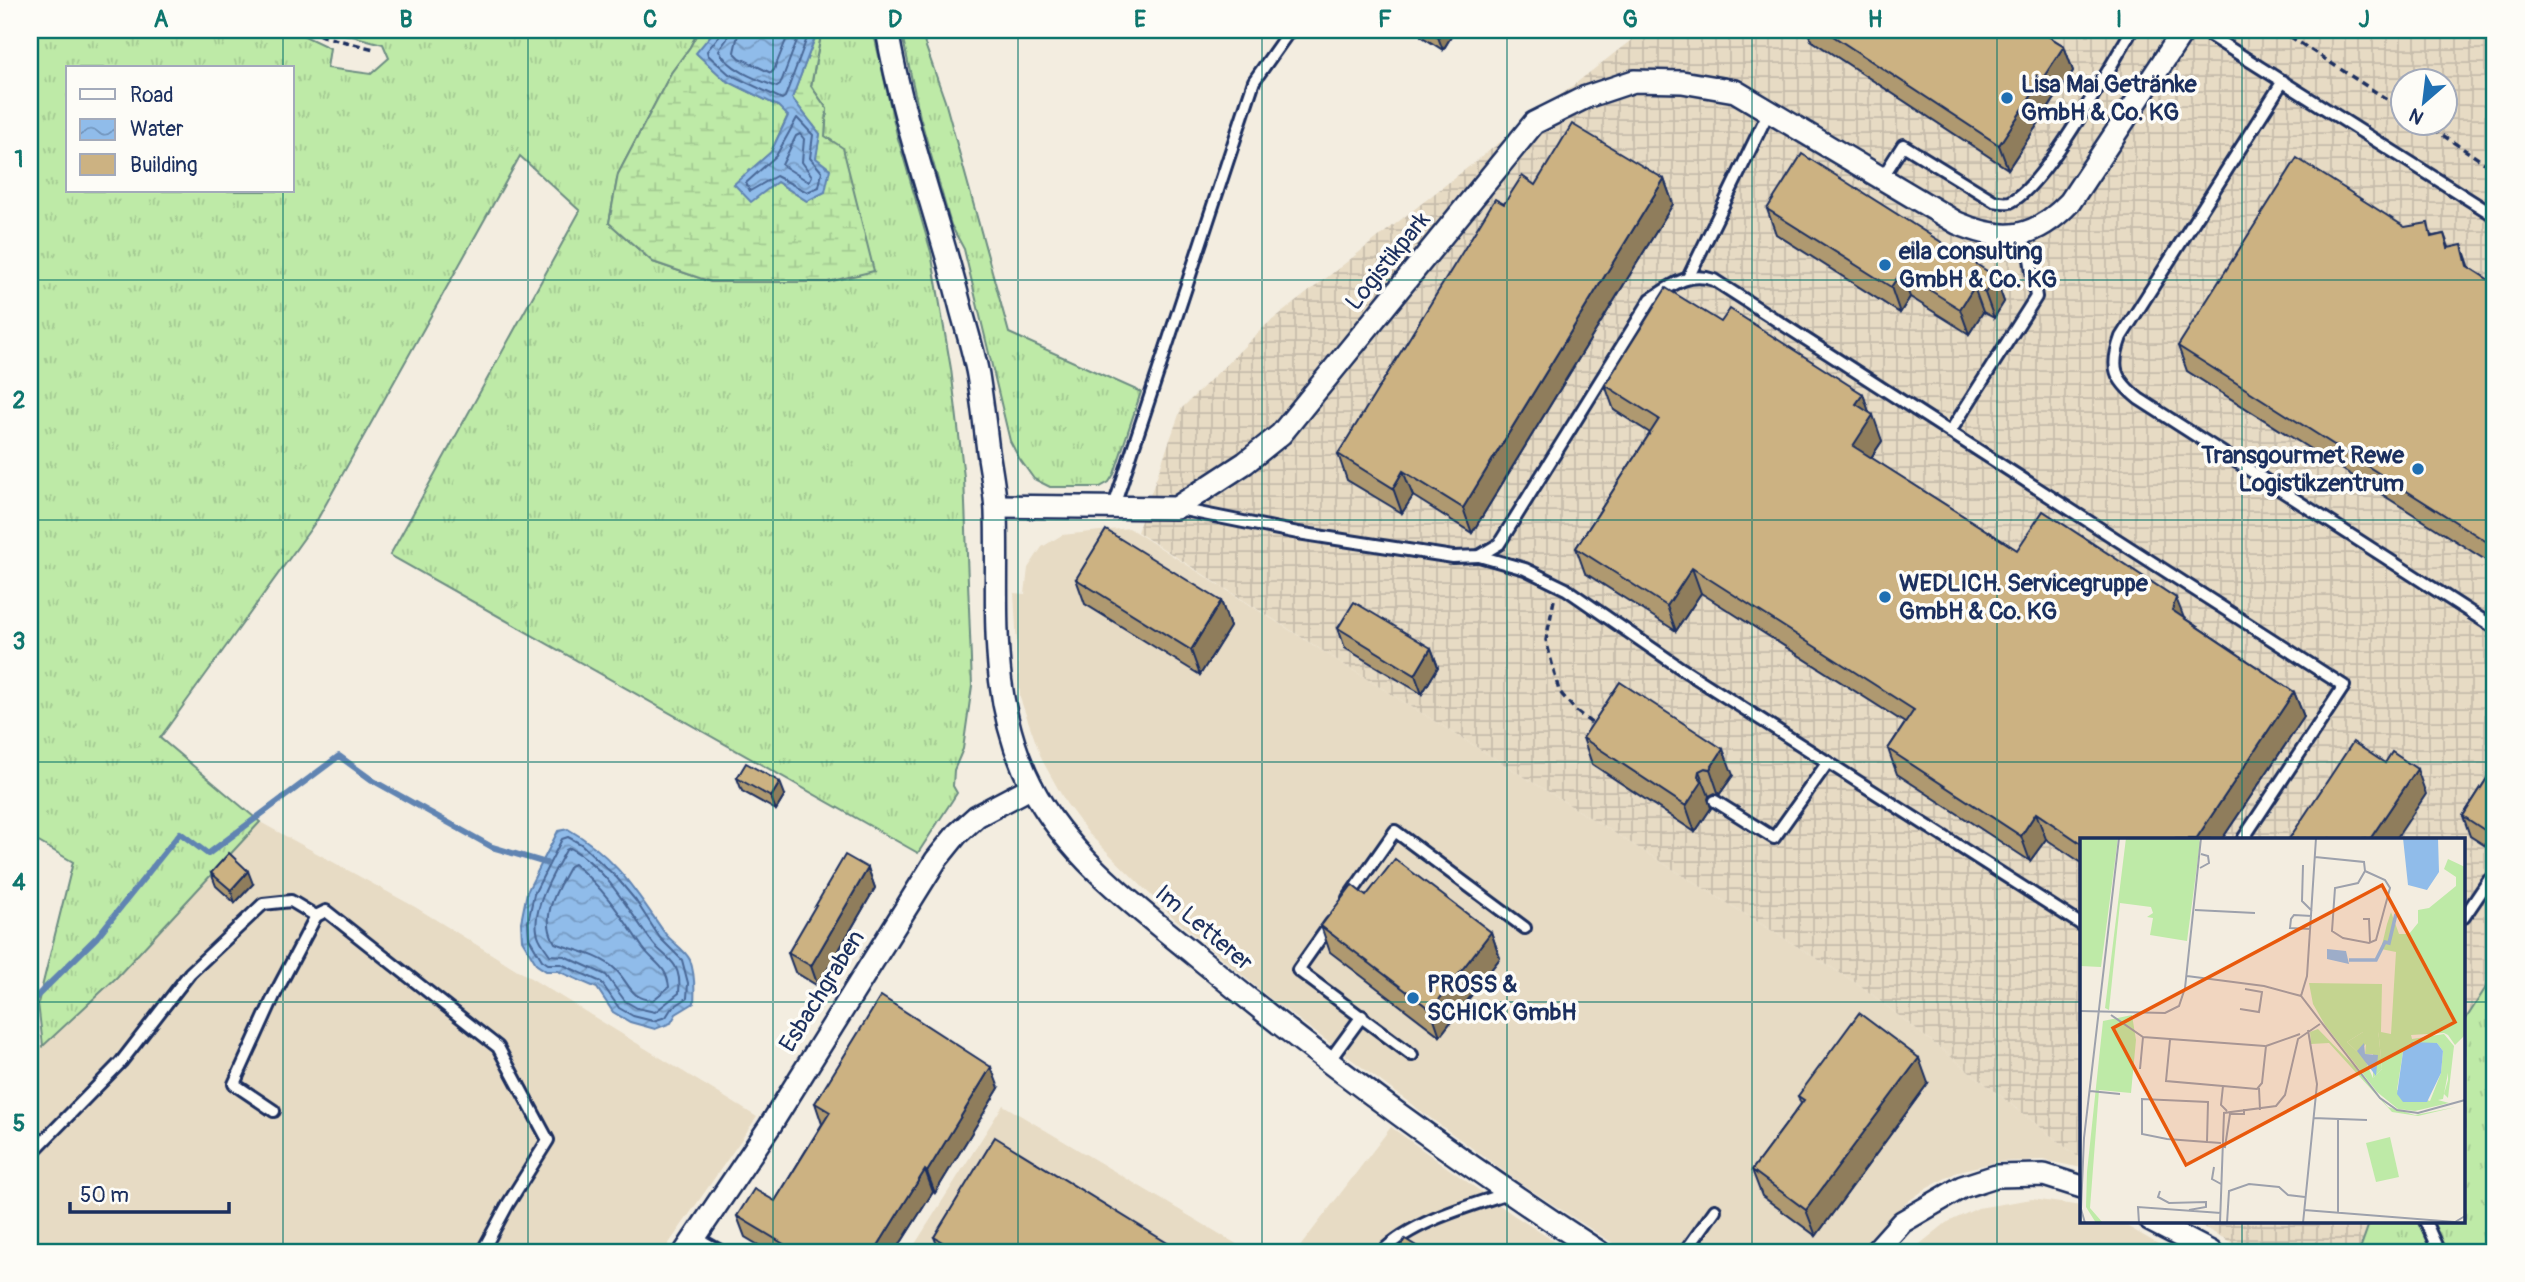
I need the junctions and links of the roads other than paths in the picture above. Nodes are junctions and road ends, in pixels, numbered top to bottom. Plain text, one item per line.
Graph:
1 (887, 30) edge
2 (1290, 30) edge
3 (2132, 30) edge
4 (2184, 30) edge
5 (2201, 30) edge
6 (2283, 81) junction
7 (1769, 111) junction
8 (1882, 178) junction
9 (2495, 216) edge
10 (2015, 236) junction
11 (1689, 276) junction
12 (1950, 432) junction
13 (996, 506) junction
14 (1176, 508) junction
15 (1113, 509) junction
16 (1479, 556) junction
17 (2495, 628) edge
18 (1828, 762) junction
19 (1032, 787) junction
20 (1715, 801) dead end
21 (2244, 838) edge
22 (2489, 880) dead end
23 (1343, 906) edge
24 (2466, 914) edge
25 (316, 916) junction
26 (1335, 917) edge
27 (2080, 924) edge
28 (1525, 928) dead end
29 (1362, 1016) junction
30 (1412, 1055) dead end
31 (1329, 1061) junction
32 (274, 1111) dead end
33 (30, 1154) edge
34 (2080, 1186) edge
35 (1509, 1193) junction
36 (1715, 1210) dead end
37 (2153, 1222) edge
38 (2425, 1222) edge
39 (690, 1244) edge
40 (482, 1252) edge
41 (722, 1252) edge
42 (1382, 1252) edge
43 (1599, 1252) edge
44 (1685, 1252) edge
45 (1875, 1252) edge
46 (2211, 1252) edge
47 (2439, 1252) edge

1 - 13 street
2 - 15 lane
3 - 8 lane
4 - 10 street, Logistikpark
5 - 6 lane
6 - 9 lane
6 - 17 lane
7 - 8 street, Logistikpark
7 - 11 lane
7 - 14 street, Logistikpark
8 - 10 street, Logistikpark
10 - 12 lane
11 - 12 lane
11 - 16 lane
12 - 21 lane
13 - 15 street
13 - 19 street, Im Letterer
14 - 15 street
14 - 16 lane
16 - 18 lane
18 - 20 lane
18 - 27 lane
19 - 31 street, Im Letterer
19 - 39 street, Esbachgraben
22 - 24 lane
23 - 28 lane
25 - 32 lane
25 - 33 lane
25 - 40 lane
26 - 29 lane
29 - 30 lane
29 - 31 lane
31 - 35 street, Im Letterer
34 - 45 street
35 - 42 lane
35 - 43 street, Im Letterer
36 - 44 lane
37 - 46 street
38 - 47 lane
39 - 41 lane

